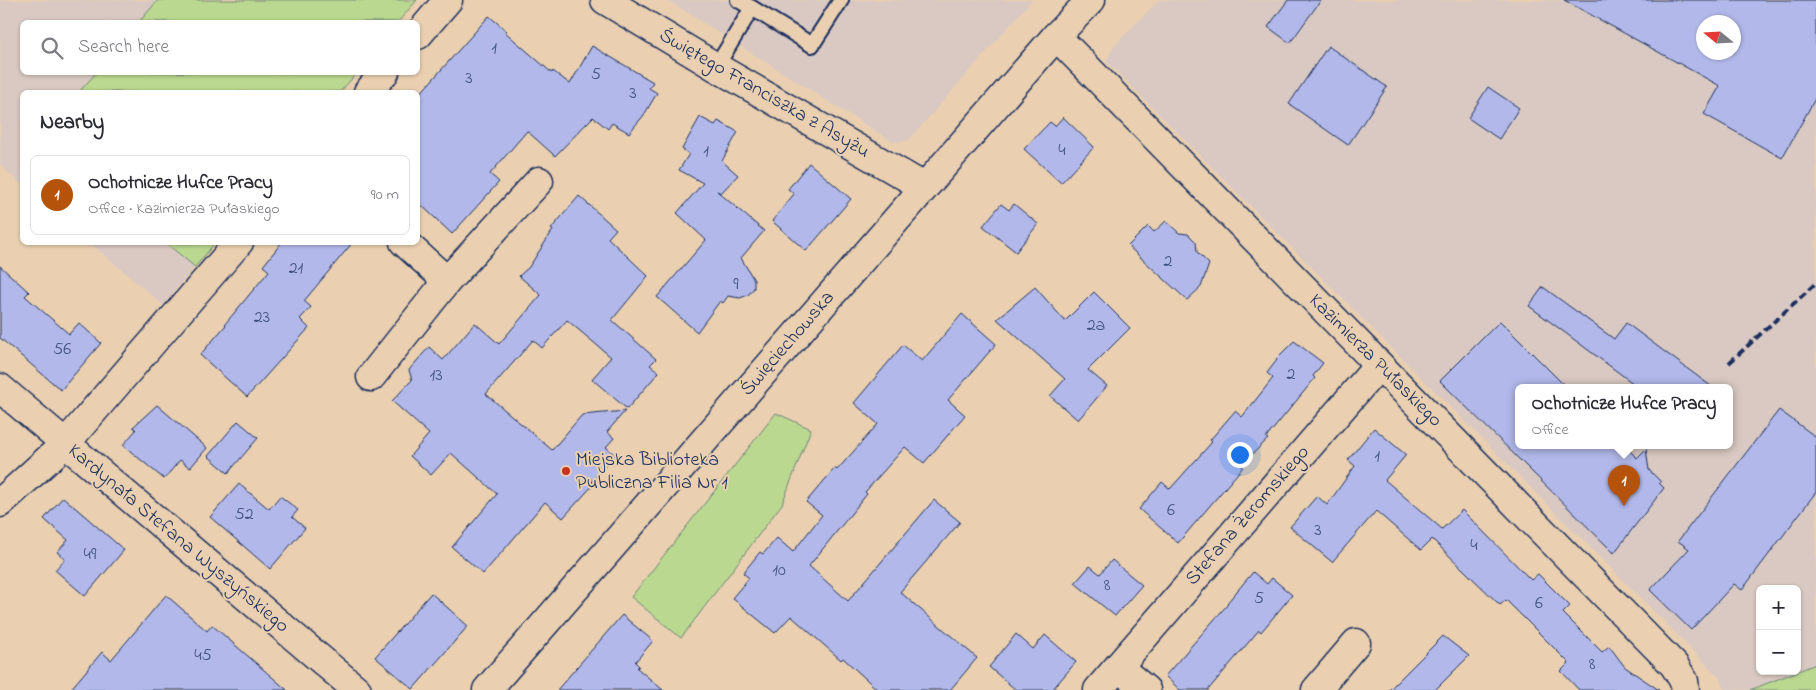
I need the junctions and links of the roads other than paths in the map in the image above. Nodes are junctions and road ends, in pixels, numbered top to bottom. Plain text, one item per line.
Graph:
1 (448, 0) edge
2 (605, 0) edge
3 (738, 0) edge
4 (842, 0) edge
5 (1091, 0) edge
6 (752, 8) junction
7 (420, 33) edge
8 (1056, 36) junction
9 (716, 68) junction
10 (382, 75) edge
11 (370, 90) edge
12 (539, 181) dead end
13 (924, 187) junction
14 (236, 245) edge
15 (407, 245) edge
16 (447, 281) junction
17 (1379, 365) junction
18 (371, 377) dead end
19 (0, 388) edge
20 (65, 444) junction
21 (0, 503) edge
22 (1356, 643) dead end
23 (1118, 667) junction
24 (357, 690) edge
25 (487, 690) edge
26 (1098, 690) edge
27 (1146, 690) edge
28 (1316, 690) edge
29 (1685, 690) edge

1 - 7 street
2 - 9 street, Świętego Franciszka z Asyżu
3 - 6 lane
4 - 6 lane
5 - 8 street, Święciechowska
6 - 9 lane
8 - 13 street, Święciechowska
8 - 17 street, Kazimierza Pułaskiego
9 - 13 street, Świętego Franciszka z Asyżu
10 - 11 street
12 - 16 street
13 - 25 street, Święciechowska
14 - 20 street
15 - 16 street
16 - 18 street
17 - 23 street, Stefana Żeromskiego
17 - 29 street, Kazimierza Pułaskiego
19 - 20 street, Kardynała Stefana Wyszyńskiego
20 - 21 street
20 - 24 street, Kardynała Stefana Wyszyńskiego
22 - 28 street
23 - 26 street, Stefana Żeromskiego
23 - 27 street

